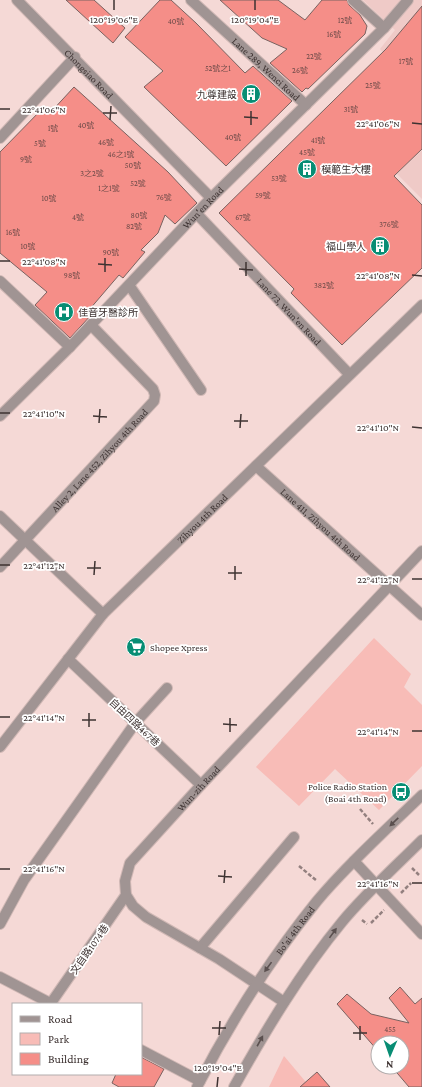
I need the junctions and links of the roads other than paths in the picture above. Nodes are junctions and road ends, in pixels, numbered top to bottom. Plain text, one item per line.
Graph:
1 (18, 0) edge
2 (191, 0) edge
3 (353, 0) edge
4 (408, 0) edge
5 (384, 28) junction
6 (75, 57) junction
7 (306, 105) junction
8 (0, 138) edge
9 (211, 198) junction
10 (197, 214) junction
11 (0, 282) edge
12 (129, 285) junction
13 (422, 305) edge
14 (90, 325) junction
15 (70, 347) junction
16 (349, 374) junction
17 (201, 390) dead end
18 (0, 416) edge
19 (256, 466) junction
20 (0, 516) edge
21 (25, 541) junction
22 (422, 551) edge
23 (0, 567) edge
24 (389, 587) junction
25 (103, 614) junction
26 (422, 614) edge
27 (68, 659) junction
28 (167, 688) dead end
29 (136, 722) junction
30 (0, 747) edge
31 (201, 785) junction
32 (422, 795) edge
33 (294, 837) dead end
34 (422, 840) edge
35 (354, 861) junction
36 (377, 885) junction
37 (126, 895) junction
38 (0, 924) edge
39 (422, 934) edge
40 (200, 948) junction
41 (0, 977) edge
42 (256, 983) junction
43 (284, 1002) junction
44 (49, 1003) edge
45 (52, 1003) edge
46 (142, 1051) edge
47 (199, 1084) edge
48 (234, 1087) edge

1 - 6 street, Chongsiao Road
2 - 7 street, Lane 289, Wenci Road
3 - 5 street
4 - 5 street, Wun'en Road
5 - 7 street, Wun'en Road
6 - 8 street
6 - 9 street, Chongsiao Road
7 - 9 street, Wun'en Road
9 - 10 street, Wun'en Road
10 - 12 street, Wun'en Road
10 - 16 street, Lane 73, Wun'en Road
11 - 15 street
12 - 14 street, Wun'en Road
12 - 17 street
13 - 16 street, Zihyou 4th Road
14 - 15 street, Wun'en Road
14 - 21 street, Alley 2, Lane 452, Zihyou 4th Road
15 - 18 street, Wun'en Road
16 - 19 street, Zihyou 4th Road
19 - 24 street, Lane 411, Zihyou 4th Road
19 - 25 street, Zihyou 4th Road
20 - 21 street
21 - 23 street, Alley 2, Lane 452, Zihyou 4th Road
21 - 25 street
22 - 24 street, Wun-zih Road
24 - 26 street, Lane 411, Zihyou 4th Road
24 - 31 street, Wun-zih Road
25 - 27 street, Zihyou 4th Road
27 - 29 street, 自由四路467巷
27 - 30 street, Zihyou 4th Road
28 - 29 street
29 - 31 street, 自由四路467巷
29 - 38 street
31 - 37 street, Wun-zih Road
32 -> 35 street, Bo'ai 4th Road
33 - 40 street
34 - 36 street
35 - 36 street
35 -> 42 street, Bo'ai 4th Road
36 - 39 street
43 -> 36 street
37 - 40 street
37 - 45 street, 文自路1074巷
40 - 42 street
41 - 44 street
42 - 43 street
42 - 47 street, Bo'ai 4th Road
48 -> 43 street
46 - 47 street

